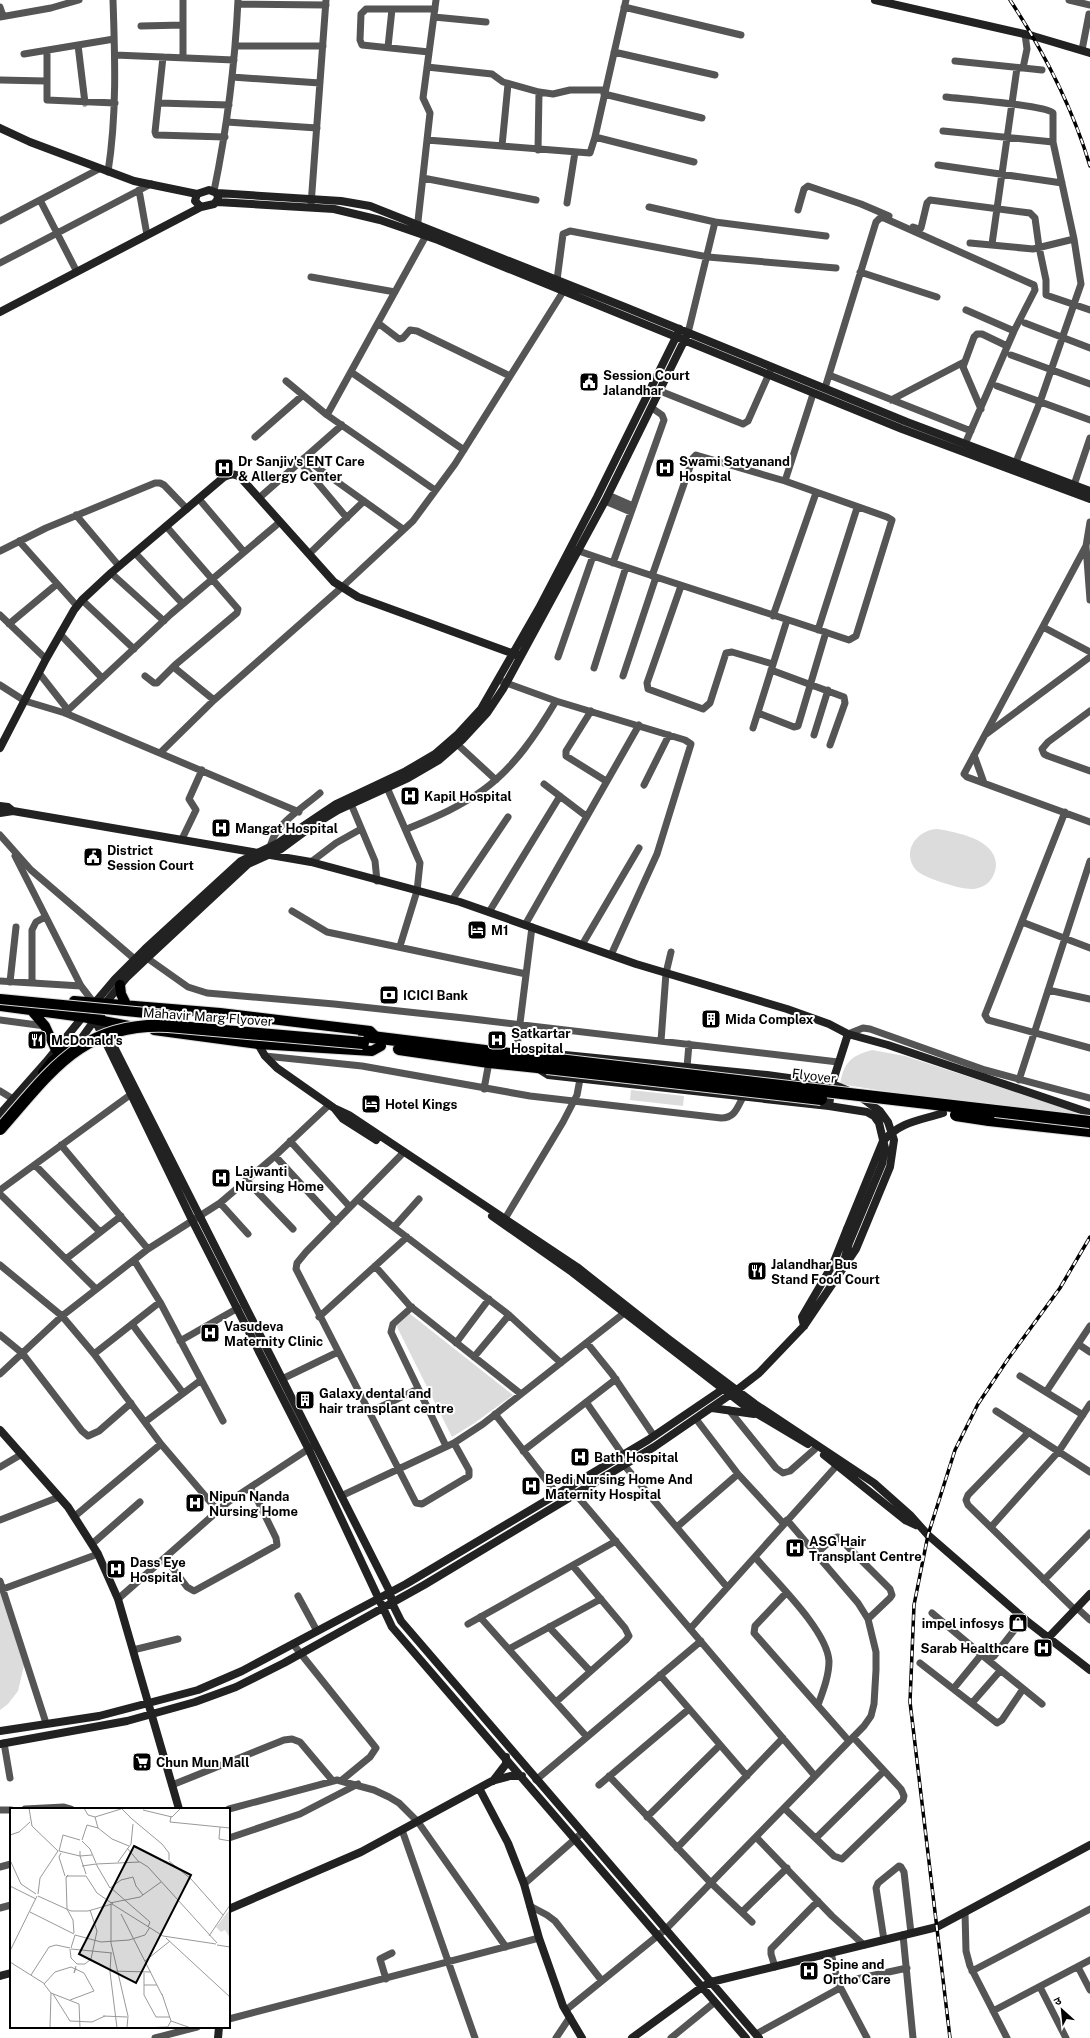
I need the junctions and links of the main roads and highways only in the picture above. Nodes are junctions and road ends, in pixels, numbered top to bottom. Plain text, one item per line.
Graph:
1 (120, 986) road end
2 (0, 994) edge
3 (0, 999) edge
4 (0, 1006) edge
5 (127, 1006) junction
6 (32, 1010) junction
7 (99, 1012) junction
8 (183, 1021) junction
9 (363, 1040) junction
10 (379, 1042) junction
11 (56, 1050) road end
12 (543, 1063) junction
13 (0, 1121) edge
14 (1090, 1122) edge
15 (0, 1129) edge
16 (1090, 1131) edge

1 - 5 main road
2 - 7 main road
3 - 8 main road, bridge
4 - 6 main road
5 - 7 main road
5 - 10 main road
6 - 7 main road
6 - 11 main road
7 - 10 main road
8 - 9 highway, Mahavir Marg Flyover
8 - 13 highway, Mahavir Marg Flyover
9 - 10 highway, Mahavir Marg Flyover
9 - 15 highway, Mahavir Marg Flyover, bridge
10 - 12 highway
10 - 12 highway
12 - 14 highway, Flyover, bridge
12 - 16 highway, Flyover, bridge

